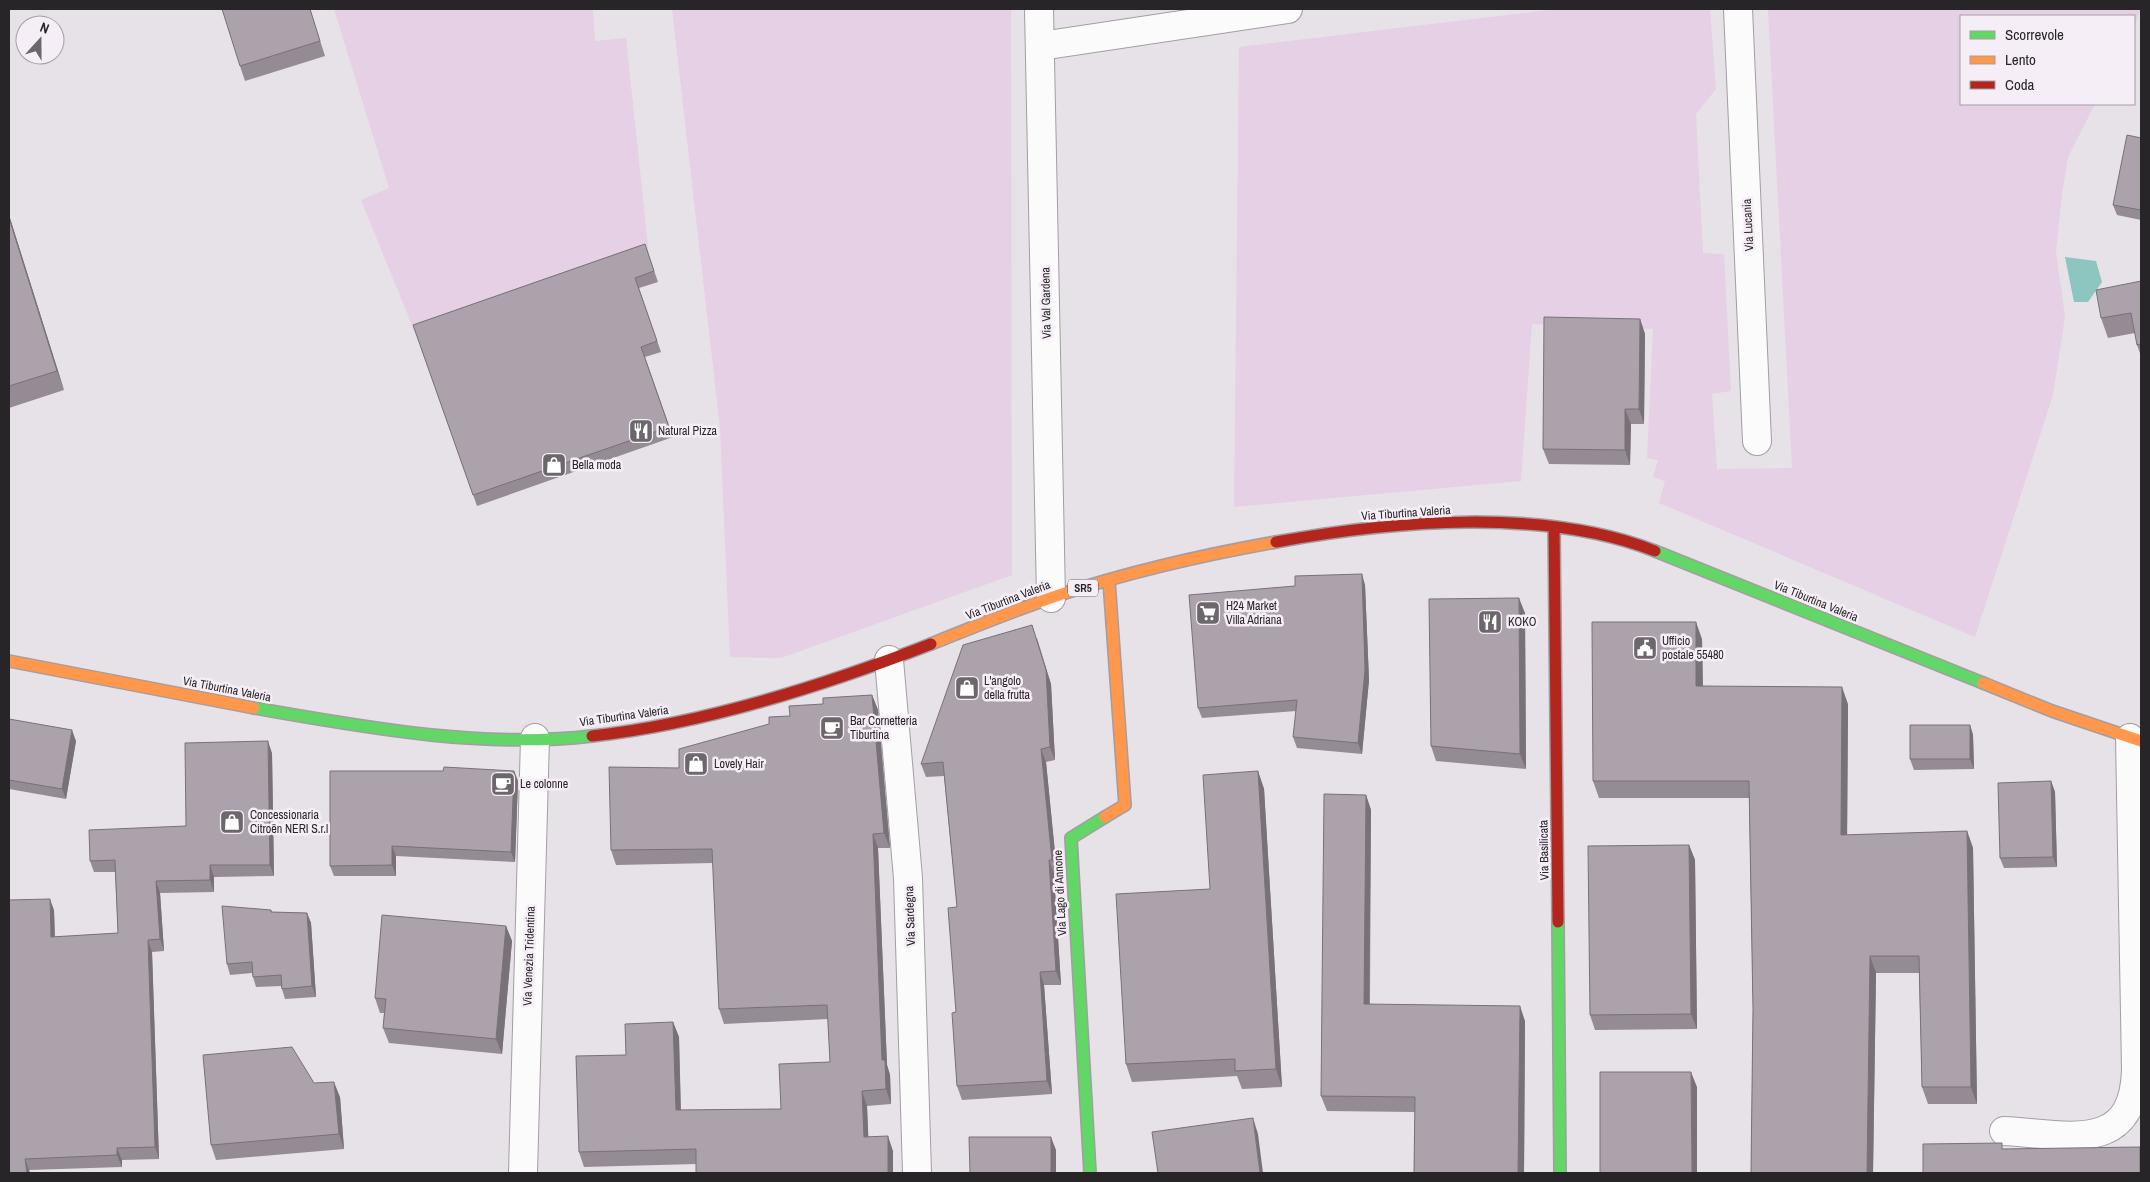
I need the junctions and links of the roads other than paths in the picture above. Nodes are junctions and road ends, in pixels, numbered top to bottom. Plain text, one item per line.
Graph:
1 (1039, 9) edge
2 (1288, 9) edge
3 (1738, 9) edge
4 (1040, 46) junction
5 (1757, 441) dead end
6 (1554, 527) junction
7 (1109, 580) junction
8 (1051, 598) junction
9 (889, 660) junction
10 (9, 661) edge
11 (535, 738) junction
12 (2136, 739) edge
13 (2004, 1131) dead end
14 (522, 1173) edge
15 (916, 1173) edge
16 (1090, 1173) edge
17 (1560, 1173) edge

1 - 4 street, Via Val Gardena
2 - 4 street
3 - 5 street, Via Lucania
4 - 8 street, Via Val Gardena
6 - 7 main road, Via Tiburtina Valeria / SR5
6 - 12 main road, Via Tiburtina Valeria / SR5
6 - 17 main road, Via Basilicata
7 - 8 main road, Via Tiburtina Valeria / SR5
7 - 16 main road, Via Lago di Annone
8 - 9 main road, Via Tiburtina Valeria / SR5
9 - 11 main road, Via Tiburtina Valeria / SR5
9 - 15 street, Via Sardegna
10 - 11 main road, Via Tiburtina Valeria / SR5
11 - 14 street, Via Venezia Tridentina
12 - 13 street

